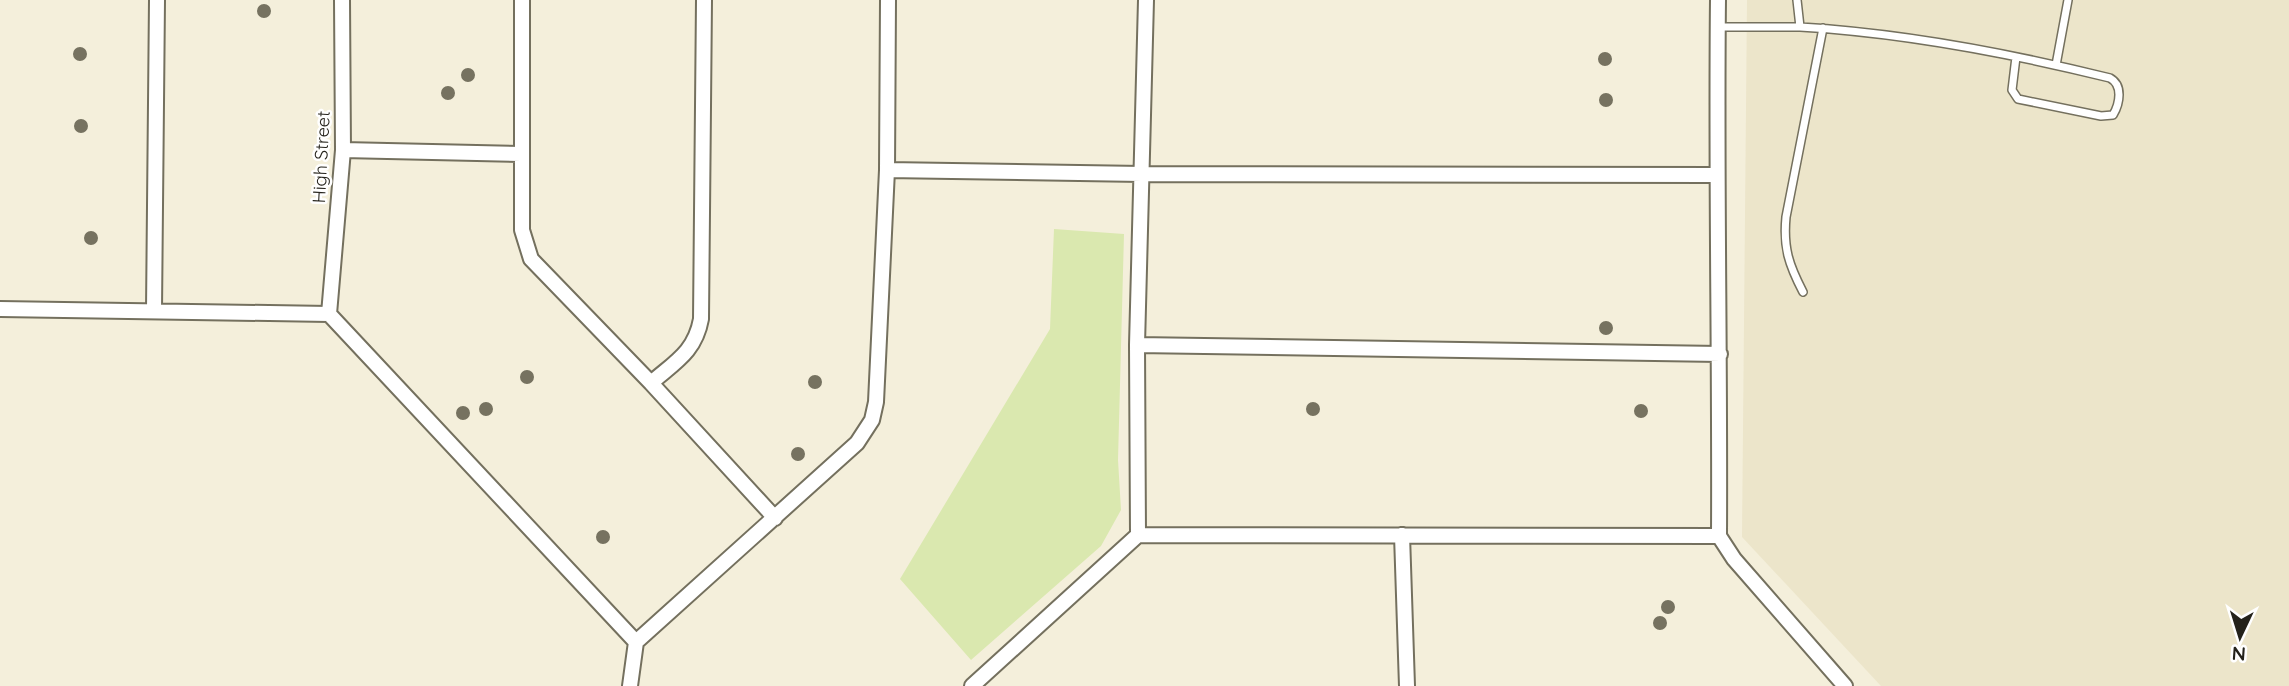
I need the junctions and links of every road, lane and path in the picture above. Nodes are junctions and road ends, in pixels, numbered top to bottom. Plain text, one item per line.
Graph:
1 (157, 0) edge
2 (342, 0) edge
3 (522, 0) edge
4 (704, 0) edge
5 (888, 0) edge
6 (1146, 0) edge
7 (1718, 0) edge
8 (1797, 0) edge
9 (2068, 0) edge
10 (1718, 27) junction
11 (1800, 27) junction
12 (1823, 28) junction
13 (2015, 57) junction
14 (2056, 65) junction
15 (343, 150) junction
16 (521, 154) junction
17 (887, 170) junction
18 (1142, 174) junction
19 (1716, 175) junction
20 (1803, 292) dead end
21 (0, 309) edge
22 (154, 310) junction
23 (329, 314) junction
24 (1137, 345) junction
25 (1720, 354) junction
26 (651, 383) junction
27 (775, 518) junction
28 (1138, 535) junction
29 (1402, 535) junction
30 (1719, 536) junction
31 (636, 642) junction
32 (630, 686) edge
33 (972, 686) edge
34 (1407, 686) edge
35 (1845, 686) edge

1 - 22 street
2 - 15 street, High Street
3 - 16 street
4 - 26 street
5 - 17 street
6 - 18 street
7 - 10 street
8 - 11 lane
9 - 14 lane
10 - 11 lane
10 - 19 street
11 - 12 lane
12 - 13 lane
12 - 20 lane
13 - 14 lane
13 - 14 lane
15 - 16 street
15 - 23 street, High Street
16 - 26 street
17 - 18 street
17 - 27 street
18 - 19 street
18 - 24 street
19 - 25 street
21 - 22 street
22 - 23 street
23 - 31 street
24 - 25 street
24 - 28 street
25 - 30 street
26 - 27 street
27 - 31 street
28 - 29 street
28 - 33 street
29 - 30 street
29 - 34 street
30 - 35 street
31 - 32 street

